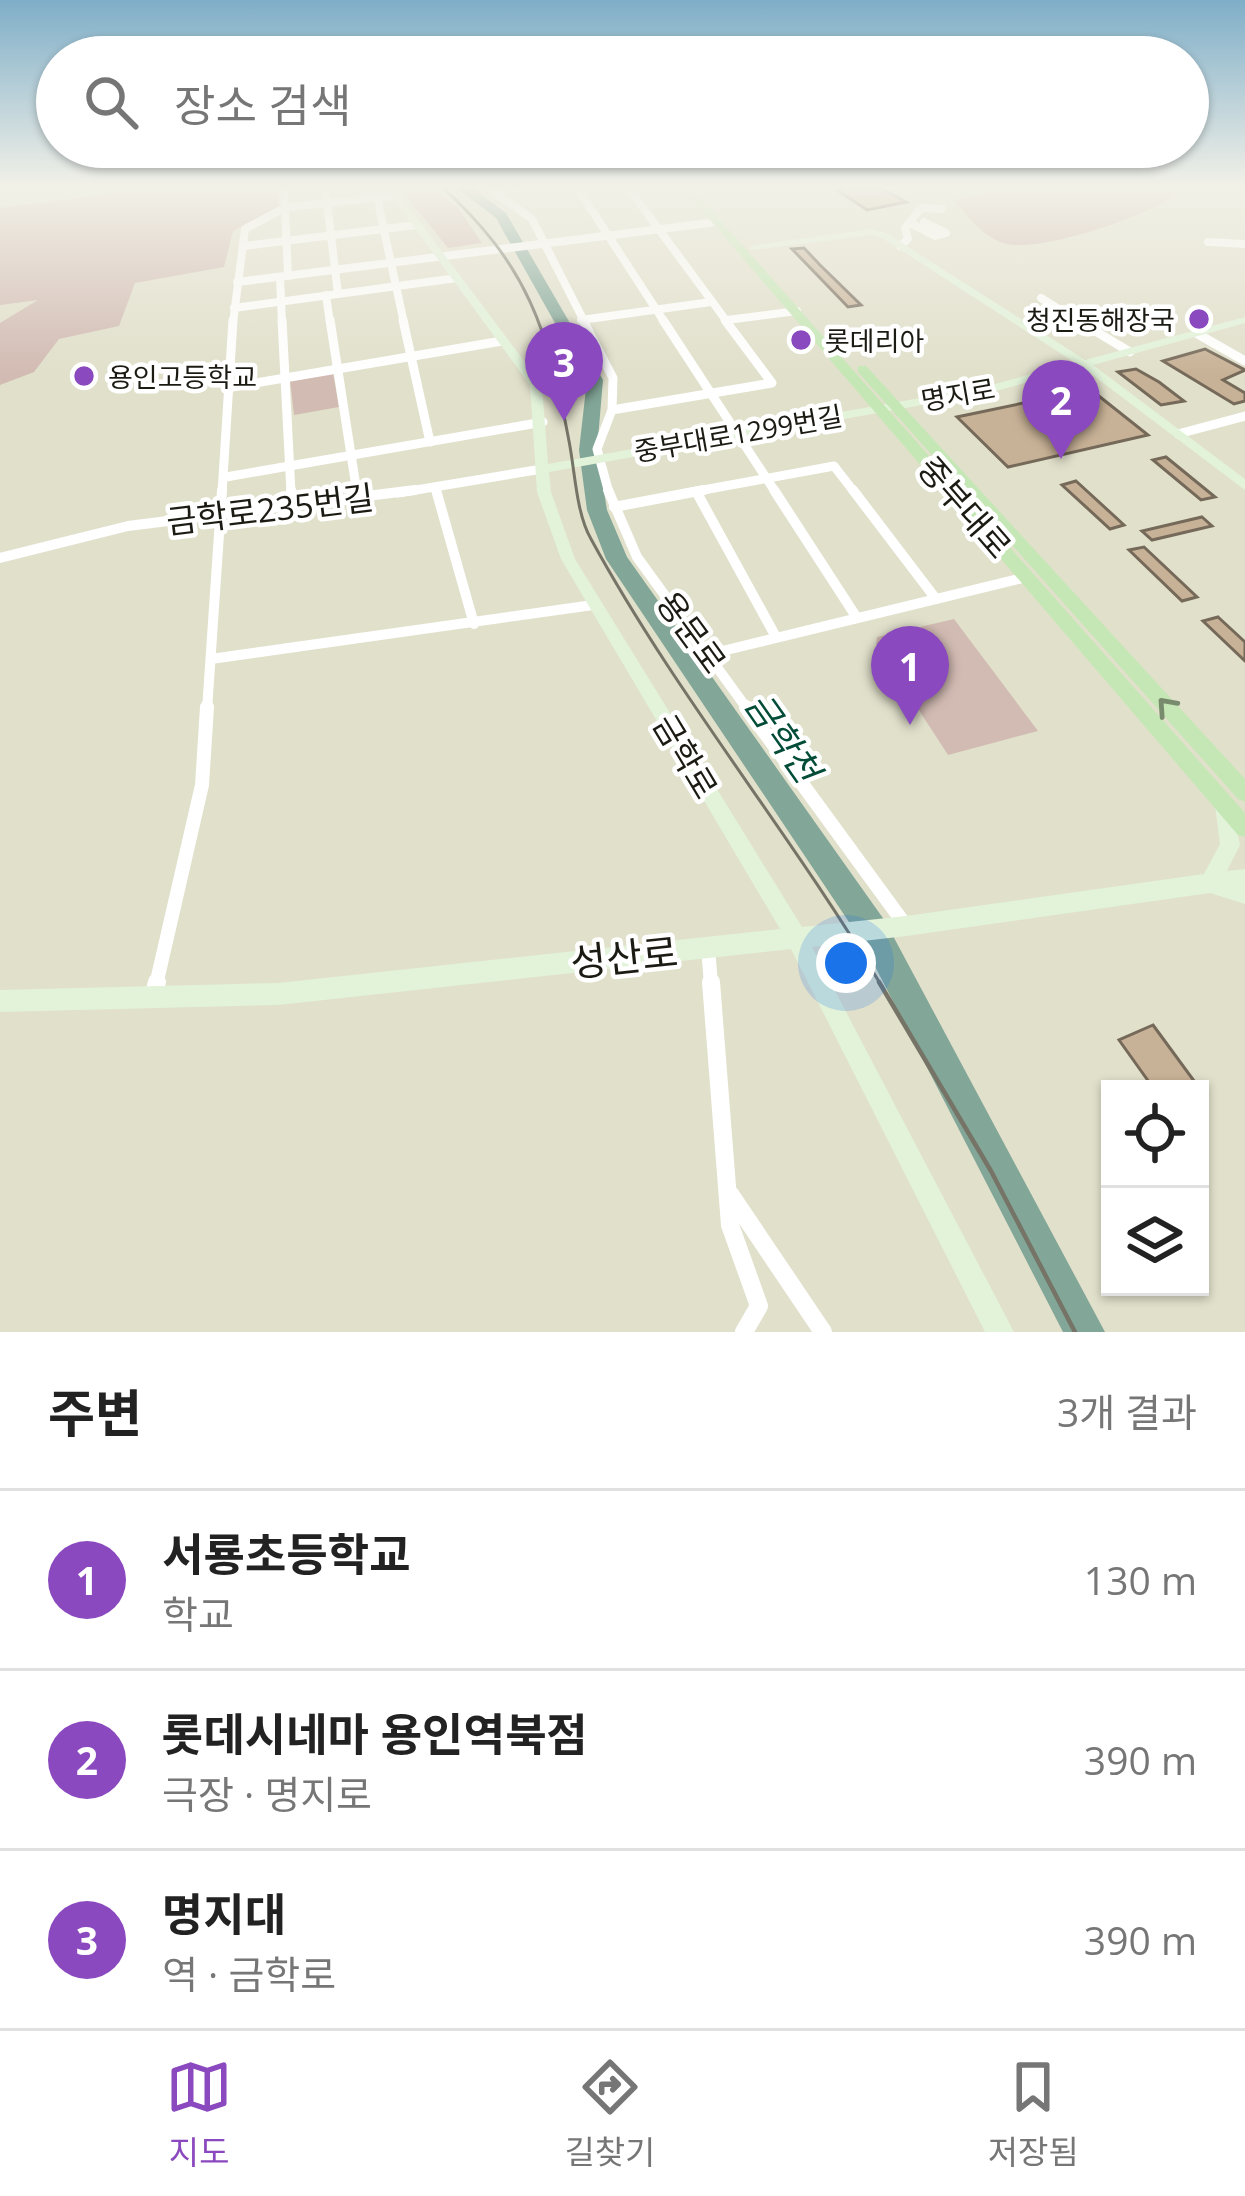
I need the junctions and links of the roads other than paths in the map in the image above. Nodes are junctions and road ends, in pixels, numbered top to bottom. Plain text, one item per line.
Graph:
1 (243, 248) edge
2 (286, 248) edge
3 (332, 248) edge
4 (388, 248) edge
5 (435, 248) edge
6 (507, 248) edge
7 (545, 248) edge
8 (613, 248) edge
9 (672, 248) edge
10 (741, 248) edge
11 (754, 248) edge
12 (903, 248) edge
13 (442, 256) junction
14 (390, 263) junction
15 (335, 270) junction
16 (284, 277) junction
17 (457, 278) junction
18 (238, 282) junction
19 (396, 286) junction
20 (338, 294) junction
21 (326, 296) junction
22 (1041, 298) dead end
23 (281, 302) junction
24 (711, 302) junction
25 (234, 308) junction
26 (653, 310) junction
27 (797, 310) junction
28 (581, 320) junction
29 (727, 320) junction
30 (1245, 320) edge
31 (1196, 333) junction
32 (502, 341) junction
33 (1130, 352) junction
34 (412, 358) junction
35 (1245, 361) edge
36 (1086, 365) junction
37 (338, 370) junction
38 (286, 378) junction
39 (232, 387) junction
40 (709, 394) junction
41 (885, 406) junction
42 (612, 410) junction
43 (1245, 416) edge
44 (543, 422) junction
45 (734, 434) junction
46 (1178, 434) junction
47 (430, 442) junction
48 (351, 455) junction
49 (600, 458) junction
50 (290, 466) junction
51 (549, 468) junction
52 (226, 477) junction
53 (765, 480) junction
54 (1245, 486) edge
55 (435, 488) junction
56 (697, 493) junction
57 (358, 500) junction
58 (292, 507) junction
59 (614, 507) junction
60 (223, 515) junction
61 (0, 558) edge
62 (1027, 578) junction
63 (936, 599) junction
64 (593, 605) junction
65 (856, 618) junction
66 (473, 624) junction
67 (776, 637) junction
68 (710, 654) junction
69 (211, 659) junction
70 (1245, 793) edge
71 (1223, 803) junction
72 (1245, 828) edge
73 (1245, 878) edge
74 (1210, 883) junction
75 (1245, 894) edge
76 (900, 926) junction
77 (796, 937) junction
78 (708, 947) junction
79 (153, 997) junction
80 (0, 1001) edge
81 (728, 1190) junction
82 (744, 1332) edge
83 (823, 1332) edge
84 (1000, 1332) edge

1 - 18 street
2 - 16 street
3 - 15 street
4 - 14 street
5 - 13 main road, 금학로
6 - 13 street
7 - 28 street, 용문로
8 - 26 street
9 - 24 street
10 - 27 main road, 중부대로
11 - 41 main road, 중부대로
12 - 36 main road
13 - 14 street
13 - 17 main road, 금학로
14 - 15 street
14 - 19 street
15 - 16 street
15 - 20 street
16 - 18 street
16 - 23 street
17 - 19 street
17 - 32 main road, 금학로
18 - 25 street
19 - 20 street
19 - 34 street
20 - 21 street
21 - 23 street
21 - 37 street
22 - 33 street
23 - 25 street
23 - 38 street
24 - 26 street
24 - 29 street
25 - 39 street
26 - 28 street
26 - 40 street
27 - 29 street
27 - 41 main road, 중부대로
28 - 42 street, 용문로
29 - 40 street
30 - 31 main road, 명지로
31 - 33 main road, 명지로
31 - 35 street
32 - 34 street
32 - 44 main road, 금학로
33 - 36 main road, 명지로
34 - 37 street
34 - 47 street
36 - 41 main road, 명지로
36 - 46 main road
37 - 38 street
37 - 48 street
38 - 39 street
38 - 50 street
39 - 52 street
40 - 42 street
40 - 45 street
41 - 45 main road, 중부대로1299번길
41 - 62 main road, 중부대로
70 -> 41 main road, 중부대로
42 - 49 street, 용문로
43 - 46 street
44 - 47 street
44 - 51 main road, 금학로
45 - 49 main road, 중부대로1299번길
45 - 53 street
46 - 54 main road
47 - 48 street
48 - 50 street
48 - 57 street
49 - 51 main road, 중부대로1299번길
49 - 59 street, 용문로
50 - 52 street
50 - 58 street
51 - 55 street, 금학로235번길
51 - 64 main road, 금학로
52 - 60 street
53 - 56 street
53 - 63 street
53 - 65 street
55 - 57 street, 금학로235번길
55 - 66 street
56 - 59 street
56 - 67 street
57 - 58 street, 금학로235번길
58 - 60 street, 금학로235번길
59 - 68 street, 용문로
60 - 61 street, 금학로235번길
60 - 69 street
62 - 63 street
62 - 71 main road, 중부대로
63 - 65 street
64 - 66 street
64 - 77 main road, 금학로
65 - 67 street
66 - 69 street
67 - 68 street
68 - 76 street, 용문로
69 - 79 street
71 - 72 main road, 중부대로
71 - 74 main road
73 - 74 main road, 성산로
74 - 75 main road
74 - 76 main road, 성산로
76 - 77 main road, 성산로
77 - 78 main road, 성산로
77 - 84 main road, 금학로
78 - 79 main road, 성산로
78 - 81 street
79 - 80 main road, 성산로
81 - 82 street
81 - 83 street

